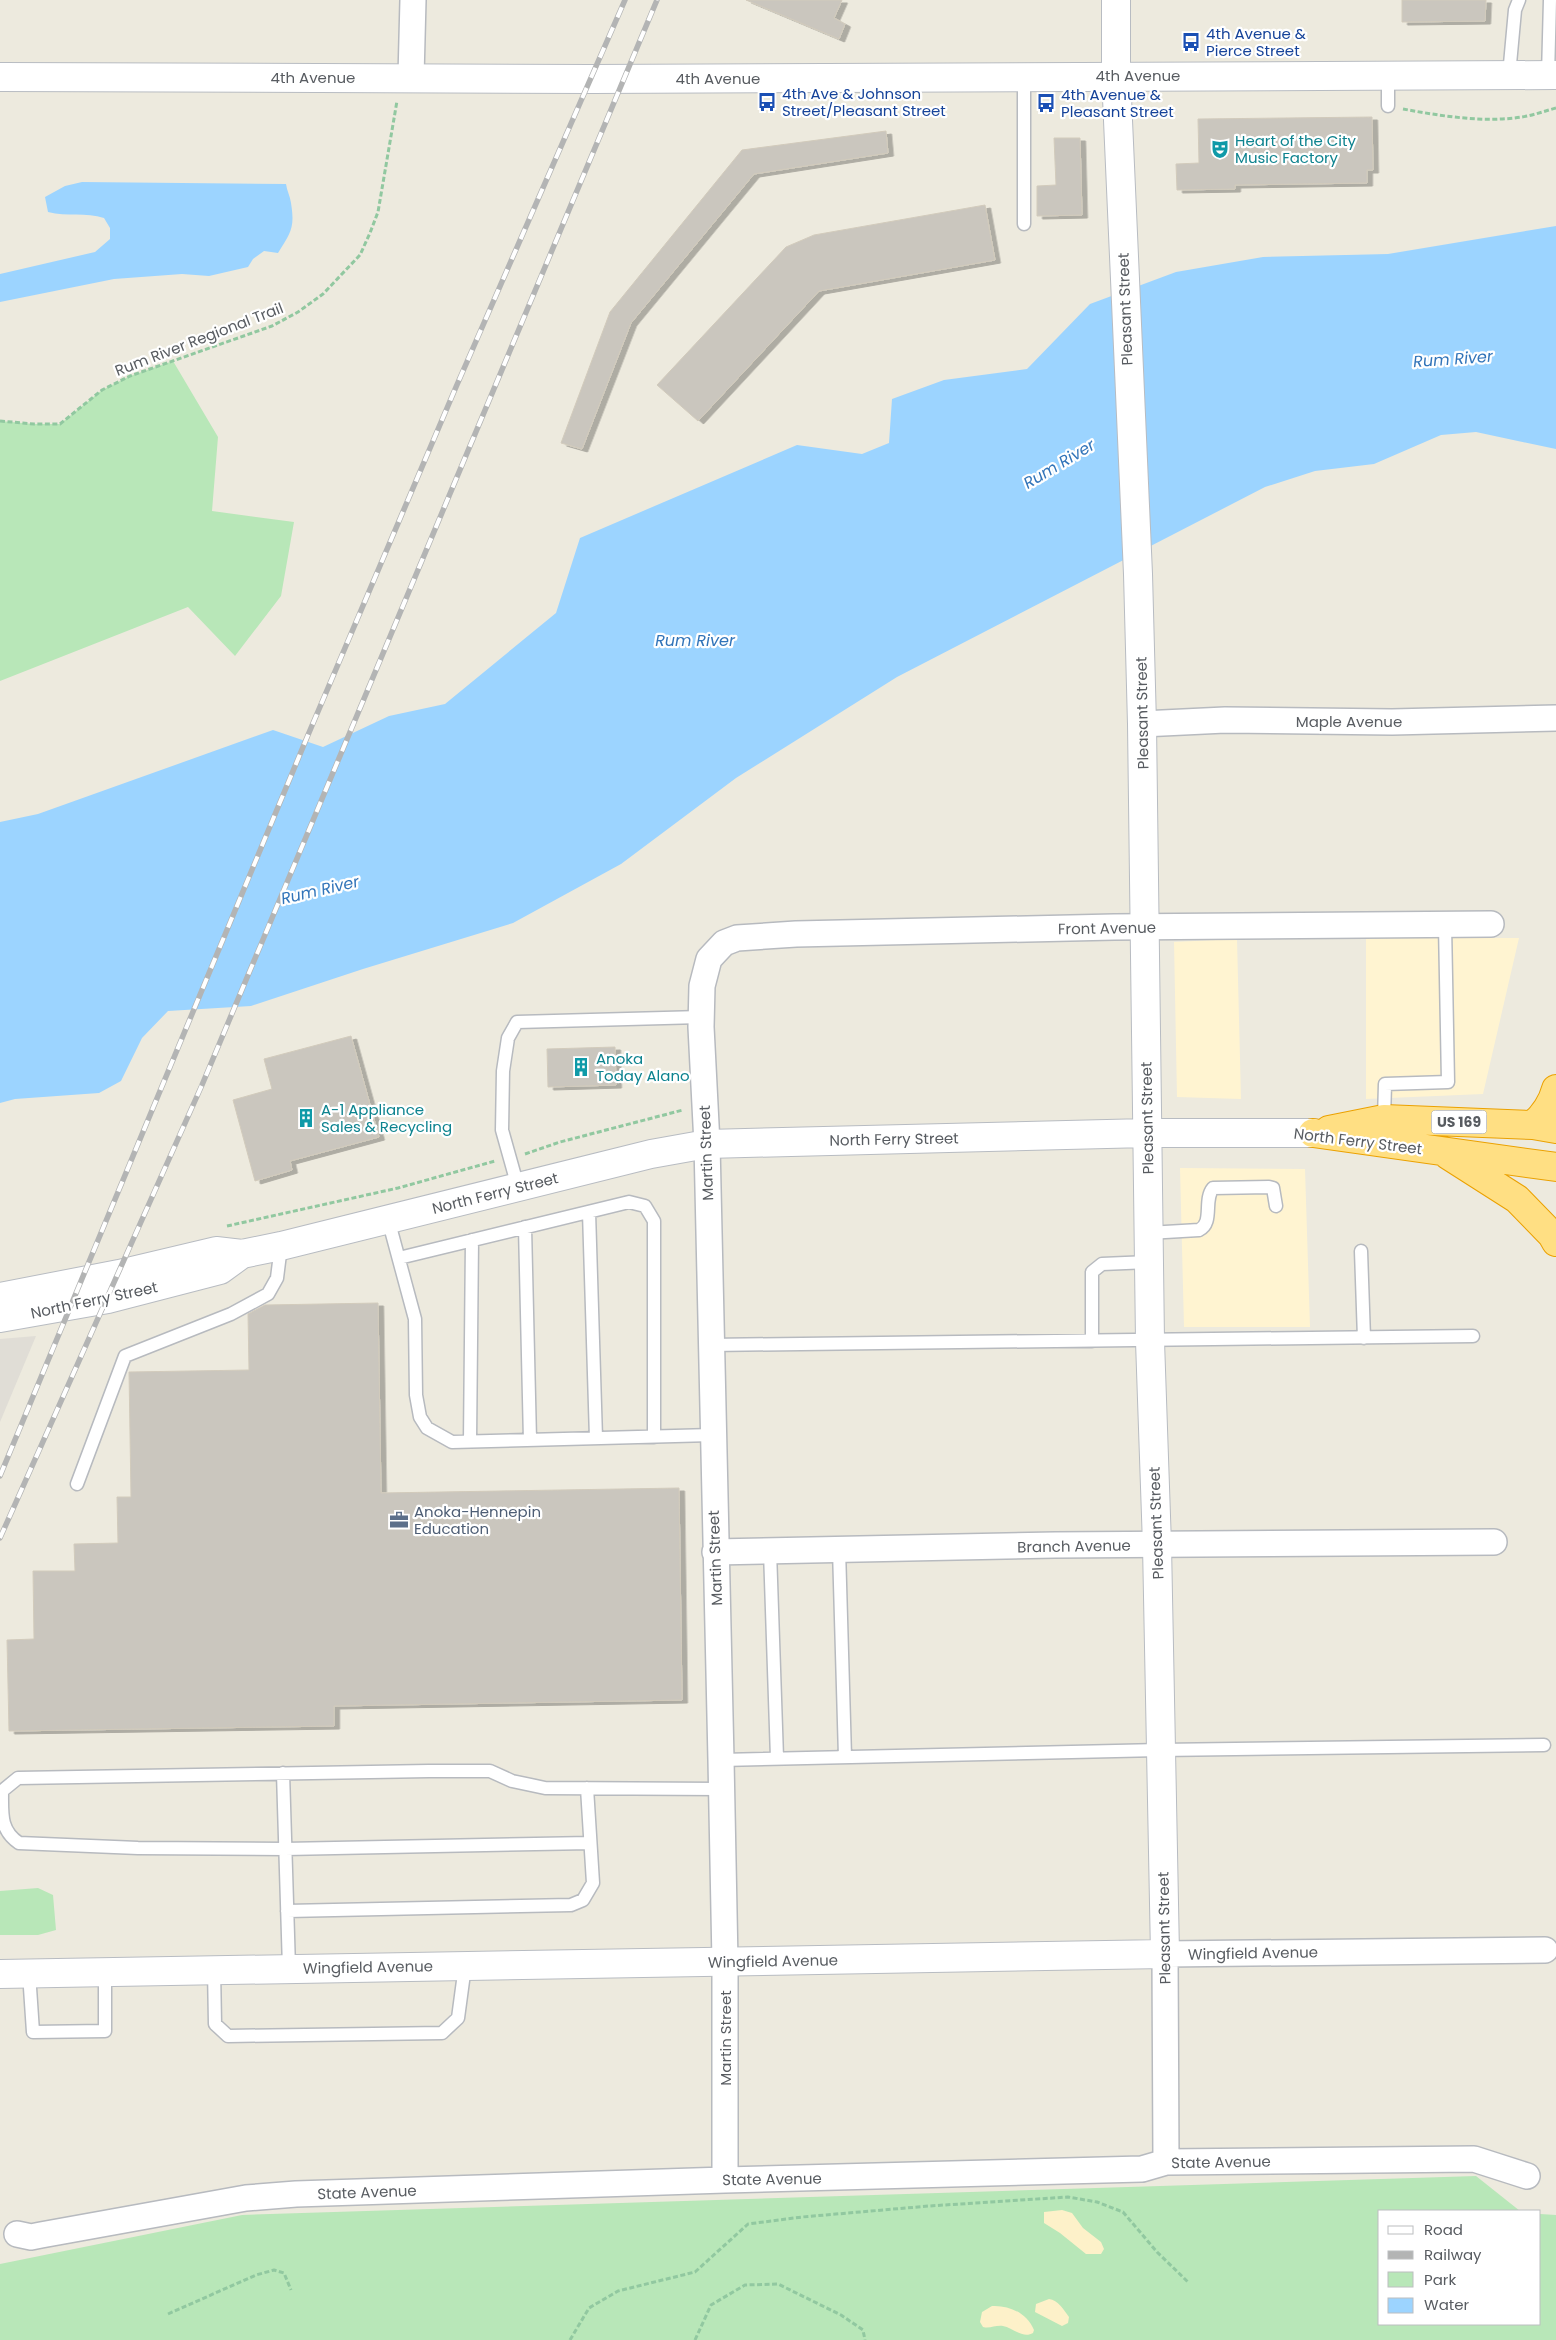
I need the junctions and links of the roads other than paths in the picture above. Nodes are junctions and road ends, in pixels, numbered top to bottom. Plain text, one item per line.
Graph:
1 (413, 0) edge
2 (1116, 0) edge
3 (1518, 0) edge
4 (1550, 0) edge
5 (1552, 74) edge
6 (1116, 75) junction
7 (1388, 75) junction
8 (1510, 75) junction
9 (0, 76) edge
10 (1024, 76) junction
11 (411, 78) junction
12 (1388, 106) road end
13 (1024, 224) dead end
14 (1556, 718) edge
15 (1142, 724) junction
16 (1491, 924) dead end
17 (1445, 925) junction
18 (1145, 927) junction
19 (724, 943) joint
20 (701, 1017) junction
21 (1556, 1089) edge
22 (1384, 1119) junction
23 (1544, 1127) edge
24 (1146, 1133) junction
25 (1313, 1133) junction
26 (707, 1144) junction
27 (1440, 1151) junction
28 (1556, 1167) edge
29 (518, 1187) junction
30 (1276, 1206) dead end
31 (589, 1212) junction
32 (388, 1219) junction
33 (525, 1227) junction
34 (1148, 1233) junction
35 (472, 1240) junction
36 (1556, 1242) edge
37 (281, 1246) junction
38 (1362, 1251) dead end
39 (242, 1254) junction
40 (399, 1258) junction
41 (1149, 1262) junction
42 (0, 1297) edge
43 (0, 1318) edge
44 (1473, 1336) dead end
45 (1364, 1338) junction
46 (1150, 1340) junction
47 (1092, 1341) junction
48 (710, 1345) junction
49 (712, 1435) junction
50 (654, 1437) junction
51 (596, 1438) junction
52 (530, 1440) junction
53 (470, 1441) junction
54 (78, 1484) dead end
55 (1494, 1542) dead end
56 (1157, 1545) junction
57 (839, 1549) junction
58 (770, 1551) junction
59 (715, 1552) junction
60 (1544, 1745) dead end
61 (1160, 1750) junction
62 (845, 1757) junction
63 (777, 1758) junction
64 (721, 1760) junction
65 (283, 1773) junction
66 (587, 1788) junction
67 (722, 1789) junction
68 (590, 1843) junction
69 (285, 1849) junction
70 (287, 1912) junction
71 (1545, 1950) dead end
72 (1165, 1954) junction
73 (725, 1962) junction
74 (465, 1966) junction
75 (289, 1968) junction
76 (214, 1969) junction
77 (105, 1971) junction
78 (30, 1973) junction
79 (0, 1974) edge
80 (1166, 2162) junction
81 (1527, 2176) dead end
82 (726, 2180) junction
83 (17, 2234) dead end

1 - 11 street
2 - 6 street, Pleasant Street
3 - 8 lane
4 - 5 lane
5 - 8 street, 4th Avenue
6 - 7 street, 4th Avenue
6 - 10 street, 4th Avenue
6 - 15 street, Pleasant Street
7 - 8 street, 4th Avenue
7 - 12 lane
9 - 11 street, 4th Avenue
10 - 11 street, 4th Avenue
10 - 13 lane
14 - 15 street, Maple Avenue
15 - 18 street, Pleasant Street
16 - 17 street, Front Avenue
17 - 18 street, Front Avenue
17 - 22 lane
18 - 19 street, Front Avenue
18 - 24 street, Pleasant Street
19 - 20 street, Martin Street
20 - 26 street, Martin Street
20 - 29 lane
21 - 23 highway
22 - 23 highway, US 169
22 - 25 highway, US 169
24 - 25 street, North Ferry Street
24 - 26 street, North Ferry Street
24 - 34 street, Pleasant Street
25 - 27 highway, North Ferry Street / US 169
26 - 29 street, North Ferry Street
26 - 48 street, Martin Street
27 - 28 highway, North Ferry Street / US 169
27 - 36 highway, US 169
29 - 32 street, North Ferry Street
30 - 34 lane
31 - 33 lane
31 - 50 lane
31 - 51 lane
32 - 37 street, North Ferry Street
32 - 40 lane
33 - 35 lane
33 - 52 lane
34 - 41 street, Pleasant Street
35 - 40 lane
35 - 53 lane
37 - 39 street, North Ferry Street
37 - 54 lane
38 - 45 lane
39 - 42 street, North Ferry Street
39 - 43 street, North Ferry Street
40 - 53 lane
41 - 46 street, Pleasant Street
41 - 47 lane
44 - 45 lane
45 - 46 lane
46 - 47 lane
46 - 56 street, Pleasant Street
47 - 48 lane
48 - 49 street, Martin Street
49 - 50 lane
49 - 59 street, Martin Street
50 - 51 lane
51 - 52 lane
52 - 53 lane
55 - 56 street, Branch Avenue
56 - 57 street, Branch Avenue
56 - 61 street, Pleasant Street
57 - 58 street, Branch Avenue
57 - 62 lane
58 - 59 street, Branch Avenue
58 - 63 lane
59 - 64 street, Martin Street
60 - 61 lane
61 - 62 lane
61 - 72 street, Pleasant Street
62 - 63 lane
63 - 64 lane
64 - 67 street, Martin Street
65 - 66 lane
65 - 69 lane
65 - 69 lane
66 - 67 lane
66 - 68 lane
67 - 73 street, Martin Street
68 - 69 lane
68 - 70 lane
69 - 70 lane
70 - 75 lane
71 - 72 street, Wingfield Avenue
72 - 73 street, Wingfield Avenue
72 - 80 street, Pleasant Street
73 - 74 street, Wingfield Avenue
73 - 82 street, Martin Street
74 - 75 street, Wingfield Avenue
74 - 76 lane
75 - 76 street, Wingfield Avenue
76 - 77 street, Wingfield Avenue
77 - 78 street, Wingfield Avenue
77 - 78 lane
78 - 79 street, Wingfield Avenue
80 - 81 street, State Avenue
80 - 82 street, State Avenue
82 - 83 street, State Avenue

